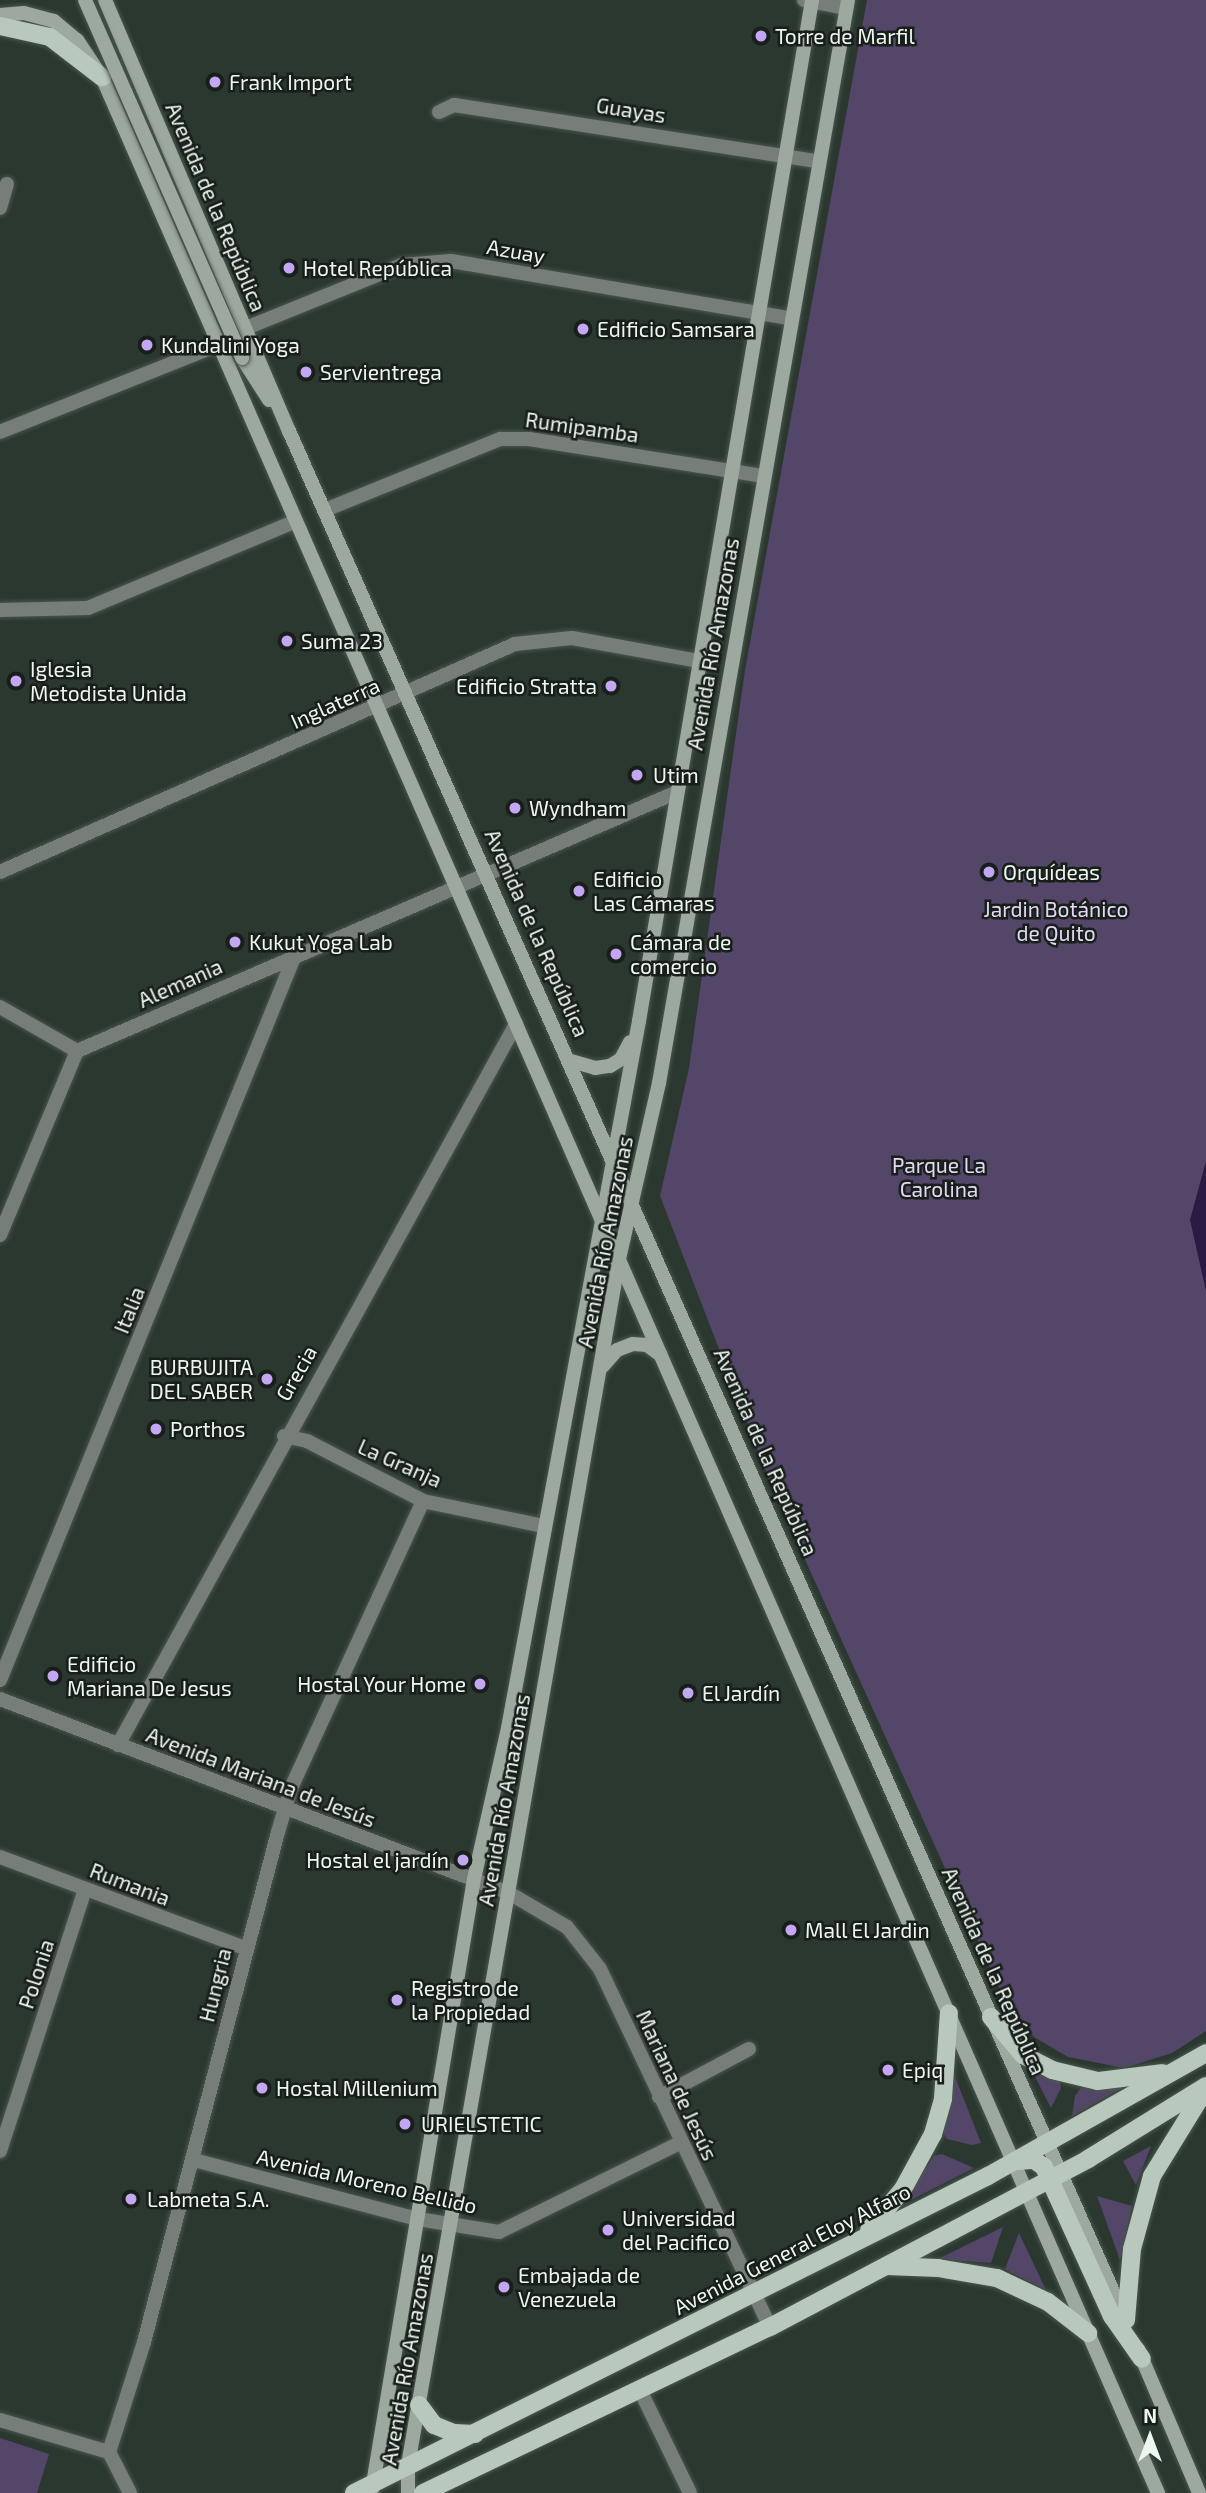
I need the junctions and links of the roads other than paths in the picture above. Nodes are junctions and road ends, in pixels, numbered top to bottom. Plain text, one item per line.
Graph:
1 (85, 0) edge
2 (105, 0) edge
3 (809, 0) edge
4 (847, 4) edge
5 (0, 15) edge
6 (0, 26) edge
7 (102, 76) junction
8 (439, 111) dead end
9 (160, 128) junction
10 (131, 146) junction
11 (784, 155) junction
12 (817, 161) junction
13 (182, 179) junction
14 (7, 184) dead end
15 (147, 186) junction
16 (0, 208) edge
17 (756, 313) junction
18 (789, 318) junction
19 (246, 328) junction
20 (218, 345) junction
21 (243, 360) junction
22 (289, 431) junction
23 (0, 432) edge
24 (264, 446) junction
25 (731, 470) junction
26 (762, 476) junction
27 (325, 510) junction
28 (296, 521) junction
29 (0, 610) edge
30 (698, 661) junction
31 (407, 694) junction
32 (378, 708) junction
33 (675, 793) junction
34 (0, 872) edge
35 (487, 872) junction
36 (456, 886) junction
37 (295, 955) junction
38 (0, 1007) edge
39 (639, 1021) junction
40 (516, 1024) junction
41 (77, 1051) junction
42 (571, 1061) junction
43 (613, 1154) junction
44 (632, 1199) junction
45 (601, 1217) junction
46 (0, 1234) edge
47 (619, 1259) junction
48 (661, 1355) junction
49 (600, 1373) junction
50 (284, 1436) junction
51 (423, 1501) junction
52 (544, 1526) junction
53 (0, 1680) edge
54 (0, 1699) edge
55 (118, 1745) junction
56 (285, 1811) junction
57 (0, 1857) edge
58 (474, 1879) junction
59 (85, 1890) junction
60 (509, 1893) junction
61 (245, 1948) junction
62 (949, 2013) junction
63 (991, 2017) junction
64 (749, 2049) dead end
65 (1206, 2053) edge
66 (1180, 2069) junction
67 (1206, 2087) edge
68 (659, 2097) junction
69 (680, 2143) junction
70 (1048, 2144) junction
71 (0, 2151) edge
72 (194, 2160) junction
73 (1014, 2161) junction
74 (1055, 2176) junction
75 (1027, 2191) junction
76 (418, 2219) junction
77 (451, 2227) junction
78 (864, 2236) junction
79 (883, 2266) junction
80 (754, 2295) junction
81 (1126, 2320) junction
82 (770, 2327) junction
83 (1088, 2333) junction
84 (1142, 2359) junction
85 (640, 2390) junction
86 (419, 2404) junction
87 (0, 2420) edge
88 (478, 2434) junction
89 (108, 2452) junction
90 (408, 2465) junction
91 (459, 2477) junction
92 (372, 2488) edge
93 (130, 2493) edge
94 (354, 2493) edge
95 (408, 2493) edge
96 (423, 2493) edge
97 (443, 2493) edge
98 (690, 2493) edge
99 (1158, 2493) edge
100 (1199, 2493) edge

1 - 21 main road, Avenida de la República, bridge
2 - 9 main road, Avenida de la República
3 - 4 street
3 - 11 main road, Avenida Río Amazonas
4 - 12 main road, Avenida Río Amazonas
5 - 7 main road, Avenida de la República
6 - 7 main road
7 - 10 main road, Avenida de la República
8 - 11 street, Guayas
9 - 10 main road
9 - 13 main road, Avenida de la República
10 - 15 main road, Avenida de la República
11 - 12 street, Guayas
11 - 17 main road, Avenida Río Amazonas
12 - 18 main road, Avenida Río Amazonas
13 - 15 main road
13 - 19 main road, Avenida de la República
14 - 16 street
15 - 20 main road, Avenida de la República
17 - 18 street, Azuay
17 - 19 street, Azuay
17 - 25 main road, Avenida Río Amazonas
18 - 26 main road, Avenida Río Amazonas
19 - 22 main road, Avenida de la República
20 - 23 street
20 - 24 main road, Avenida de la República
21 - 22 main road, Avenida de la República
21 - 24 main road, Avenida de la República
22 - 27 main road, Avenida de la República
24 - 28 main road, Avenida de la República
25 - 26 street, Rumipamba
25 - 27 street, Rumipamba
25 - 30 main road, Avenida Río Amazonas
26 - 44 main road, Avenida Río Amazonas
27 - 31 main road, Avenida de la República
28 - 29 street
28 - 32 main road, Avenida de la República
30 - 31 street, Inglaterra
30 - 33 main road, Avenida Río Amazonas
31 - 32 street, Inglaterra
31 - 35 main road, Avenida de la República
32 - 34 street, Inglaterra
32 - 36 main road, Avenida de la República
33 - 35 street, Alemania
33 - 39 main road, Avenida Río Amazonas
35 - 36 street, Alemania
35 - 42 main road, Avenida de la República
36 - 37 street, Alemania
36 - 40 main road, Avenida de la República
37 - 41 street, Alemania
37 - 53 street, Italia
38 - 41 street
39 - 42 main road
39 - 43 main road, Avenida Río Amazonas
40 - 45 main road, Avenida de la República
40 - 50 street, Grecia
41 - 46 street
42 - 43 main road, Avenida de la República
43 - 44 main road, Avenida de la República
43 - 45 main road, Avenida Río Amazonas
44 - 47 main road, Avenida Río Amazonas
44 - 63 main road, Avenida de la República
45 - 47 main road, Avenida de la República
45 - 52 main road, Avenida Río Amazonas
47 - 48 main road, Avenida de la República
47 - 49 main road, Avenida Río Amazonas
48 - 49 main road
48 - 62 main road, Avenida de la República
49 - 60 main road, Avenida Río Amazonas
50 - 51 street, La Granja
50 - 55 street, Grecia
51 - 52 street, La Granja
51 - 56 street, Hungria
52 - 58 main road, Avenida Río Amazonas
54 - 55 street, Avenida Mariana de Jesús
55 - 56 street, Avenida Mariana de Jesús
56 - 58 street, Avenida Mariana de Jesús
56 - 61 street, Hungria
57 - 59 street, Rumania
58 - 60 street, Avenida Mariana de Jesús
58 - 76 main road, Avenida Río Amazonas
59 - 61 street, Rumania
59 - 71 street, Polonia
60 - 68 street, Mariana de Jesús
60 - 77 main road, Avenida Río Amazonas
61 - 72 street, Hungria
62 - 73 main road, Avenida de la República
62 - 78 main road
63 - 66 main road
63 - 70 main road, Avenida de la República
64 - 68 street
65 - 66 main road, Avenida General Eloy Alfaro
66 - 70 main road, Avenida General Eloy Alfaro
67 - 74 main road
67 - 81 main road
68 - 69 street, Mariana de Jesús
69 - 77 street, Avenida Moreno Bellido
69 - 80 street, Mariana de Jesús
70 - 73 main road, Avenida General Eloy Alfaro
70 - 74 main road, Avenida de la República
72 - 76 street, Avenida Moreno Bellido
72 - 89 street, Hungria
73 - 74 main road
73 - 75 main road, Avenida de la República
73 - 78 main road, Avenida General Eloy Alfaro
74 - 75 main road
74 - 81 main road, Avenida de la República
74 - 84 main road
75 - 79 main road
75 - 83 main road, Avenida de la República
76 - 77 street, Avenida Moreno Bellido
76 - 92 main road, Avenida Río Amazonas
77 - 86 main road, Avenida Río Amazonas
78 - 80 main road, Avenida General Eloy Alfaro
79 - 82 main road
79 - 83 main road
80 - 82 street, Mariana de Jesús
80 - 88 main road, Avenida General Eloy Alfaro
81 - 84 main road, Avenida de la República
82 - 85 main road
83 - 99 main road, Avenida de la República
84 - 100 main road, Avenida de la República
85 - 91 main road
85 - 98 street
86 - 88 main road
86 - 90 main road, Avenida Río Amazonas
87 - 89 street
88 - 90 main road, Avenida General Eloy Alfaro
89 - 93 street
90 - 92 main road, Avenida General Eloy Alfaro
90 - 95 main road, Avenida Río Amazonas
91 - 96 main road
91 - 97 main road
92 - 94 main road, Avenida General Eloy Alfaro

